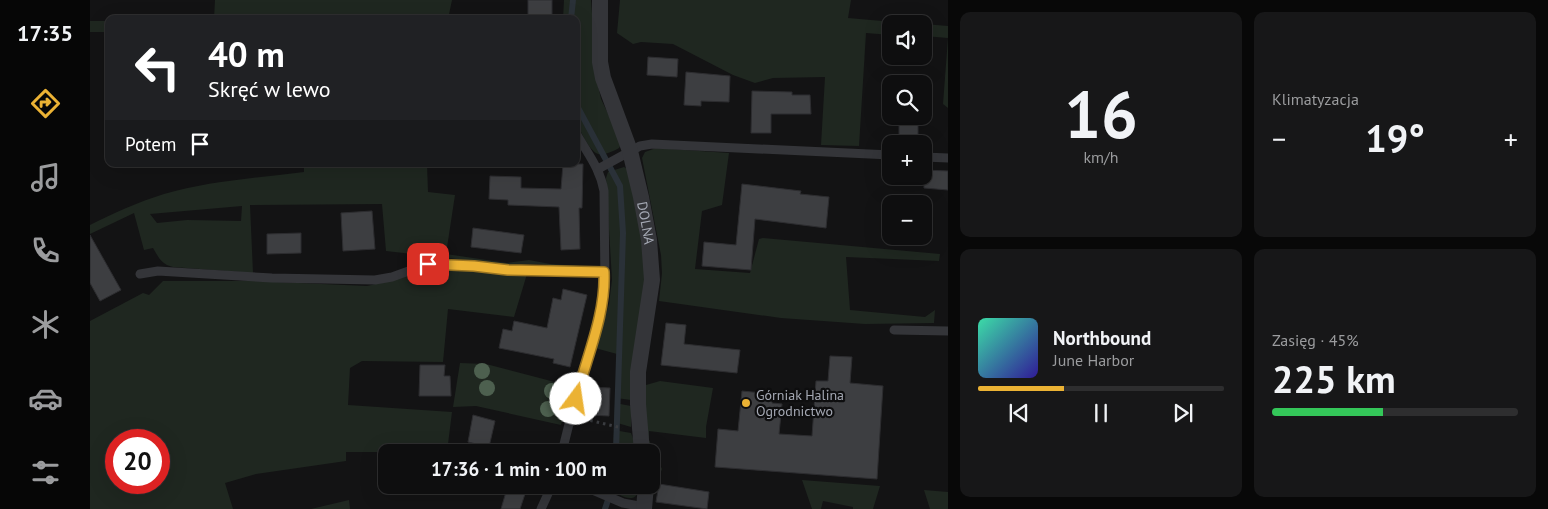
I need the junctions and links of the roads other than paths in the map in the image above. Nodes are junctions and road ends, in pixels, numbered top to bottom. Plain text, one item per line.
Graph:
1 (600, 0) edge
2 (580, 140) edge
3 (625, 154) junction
4 (882, 155) edge
5 (932, 157) edge
6 (948, 158) edge
7 (598, 169) junction
8 (604, 272) junction
9 (140, 274) dead end
10 (894, 330) dead end
11 (948, 331) edge
12 (564, 444) edge
13 (641, 444) edge
14 (548, 494) edge
15 (602, 494) edge
16 (645, 494) edge
17 (644, 508) edge
18 (541, 509) edge

1 - 3 street, DOLNA
2 - 7 lane
3 - 4 lane
3 - 7 lane
3 - 13 street, DOLNA
5 - 6 lane
7 - 8 lane
8 - 9 lane
8 - 12 lane
10 - 11 lane
14 - 18 lane
15 - 17 lane
16 - 17 street

